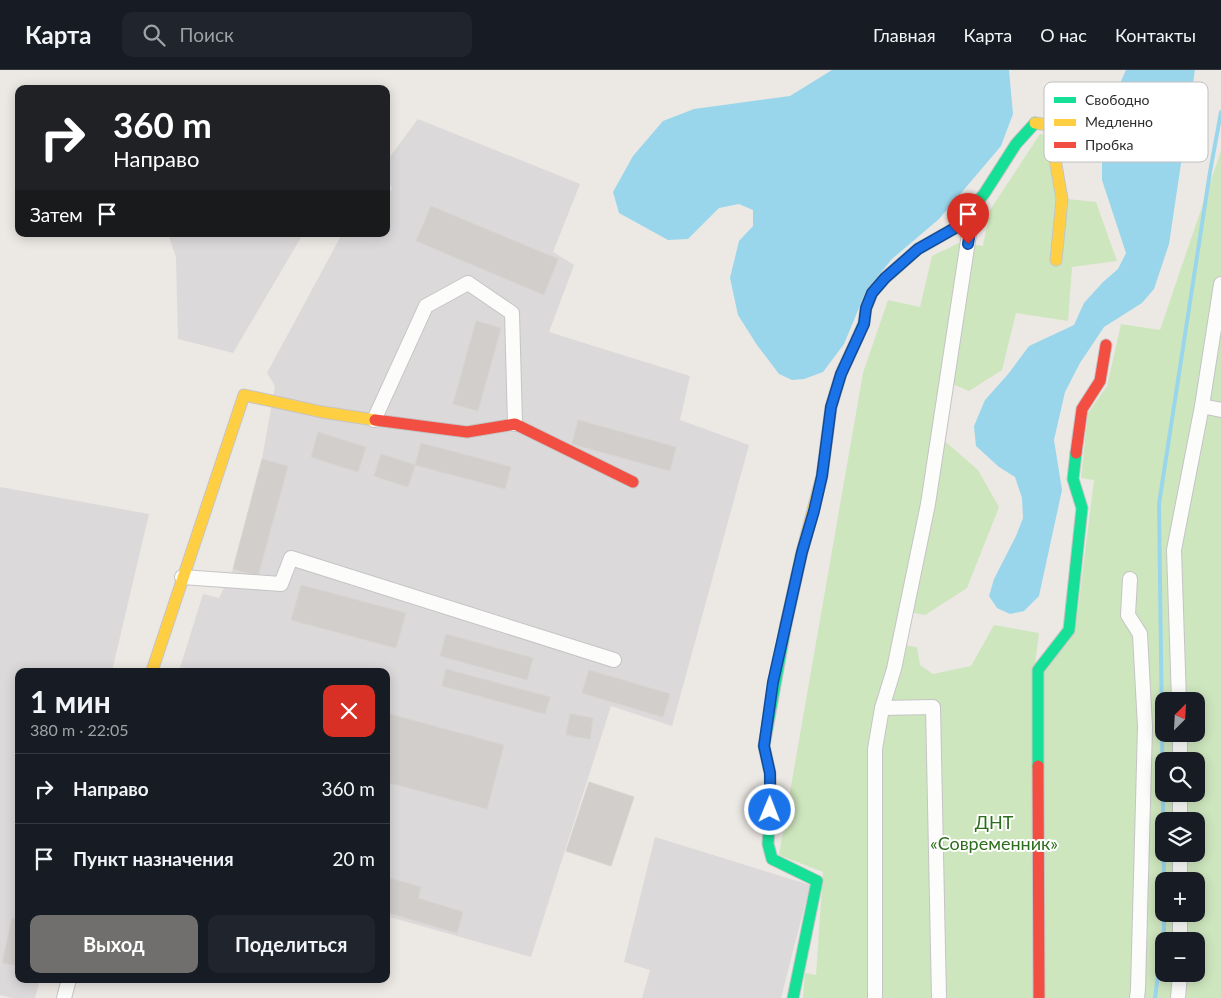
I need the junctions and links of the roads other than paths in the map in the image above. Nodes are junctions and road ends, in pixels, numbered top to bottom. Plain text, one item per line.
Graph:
1 (1044, 124) edge
2 (1056, 162) edge
3 (974, 207) junction
4 (1056, 260) dead end
5 (1221, 284) edge
6 (1106, 344) dead end
7 (1202, 406) junction
8 (1221, 410) edge
9 (374, 420) junction
10 (515, 424) junction
11 (633, 482) dead end
12 (182, 577) junction
13 (1130, 579) dead end
14 (614, 660) dead end
15 (153, 668) edge
16 (1179, 692) edge
17 (882, 708) junction
18 (1179, 982) edge
19 (68, 983) edge
20 (64, 998) edge
21 (792, 998) edge
22 (874, 998) edge
23 (939, 998) edge
24 (1039, 998) edge
25 (1137, 998) edge
26 (1178, 998) edge

1 - 3 street
2 - 4 street
3 - 17 street
3 - 21 street
5 - 7 street
6 - 24 street
7 - 8 street
7 - 16 street
9 - 10 street
9 - 10 street
9 - 12 street
10 - 11 street
12 - 14 street
12 - 15 street
13 - 25 street
17 - 22 street
17 - 23 street
18 - 26 street
19 - 20 street

